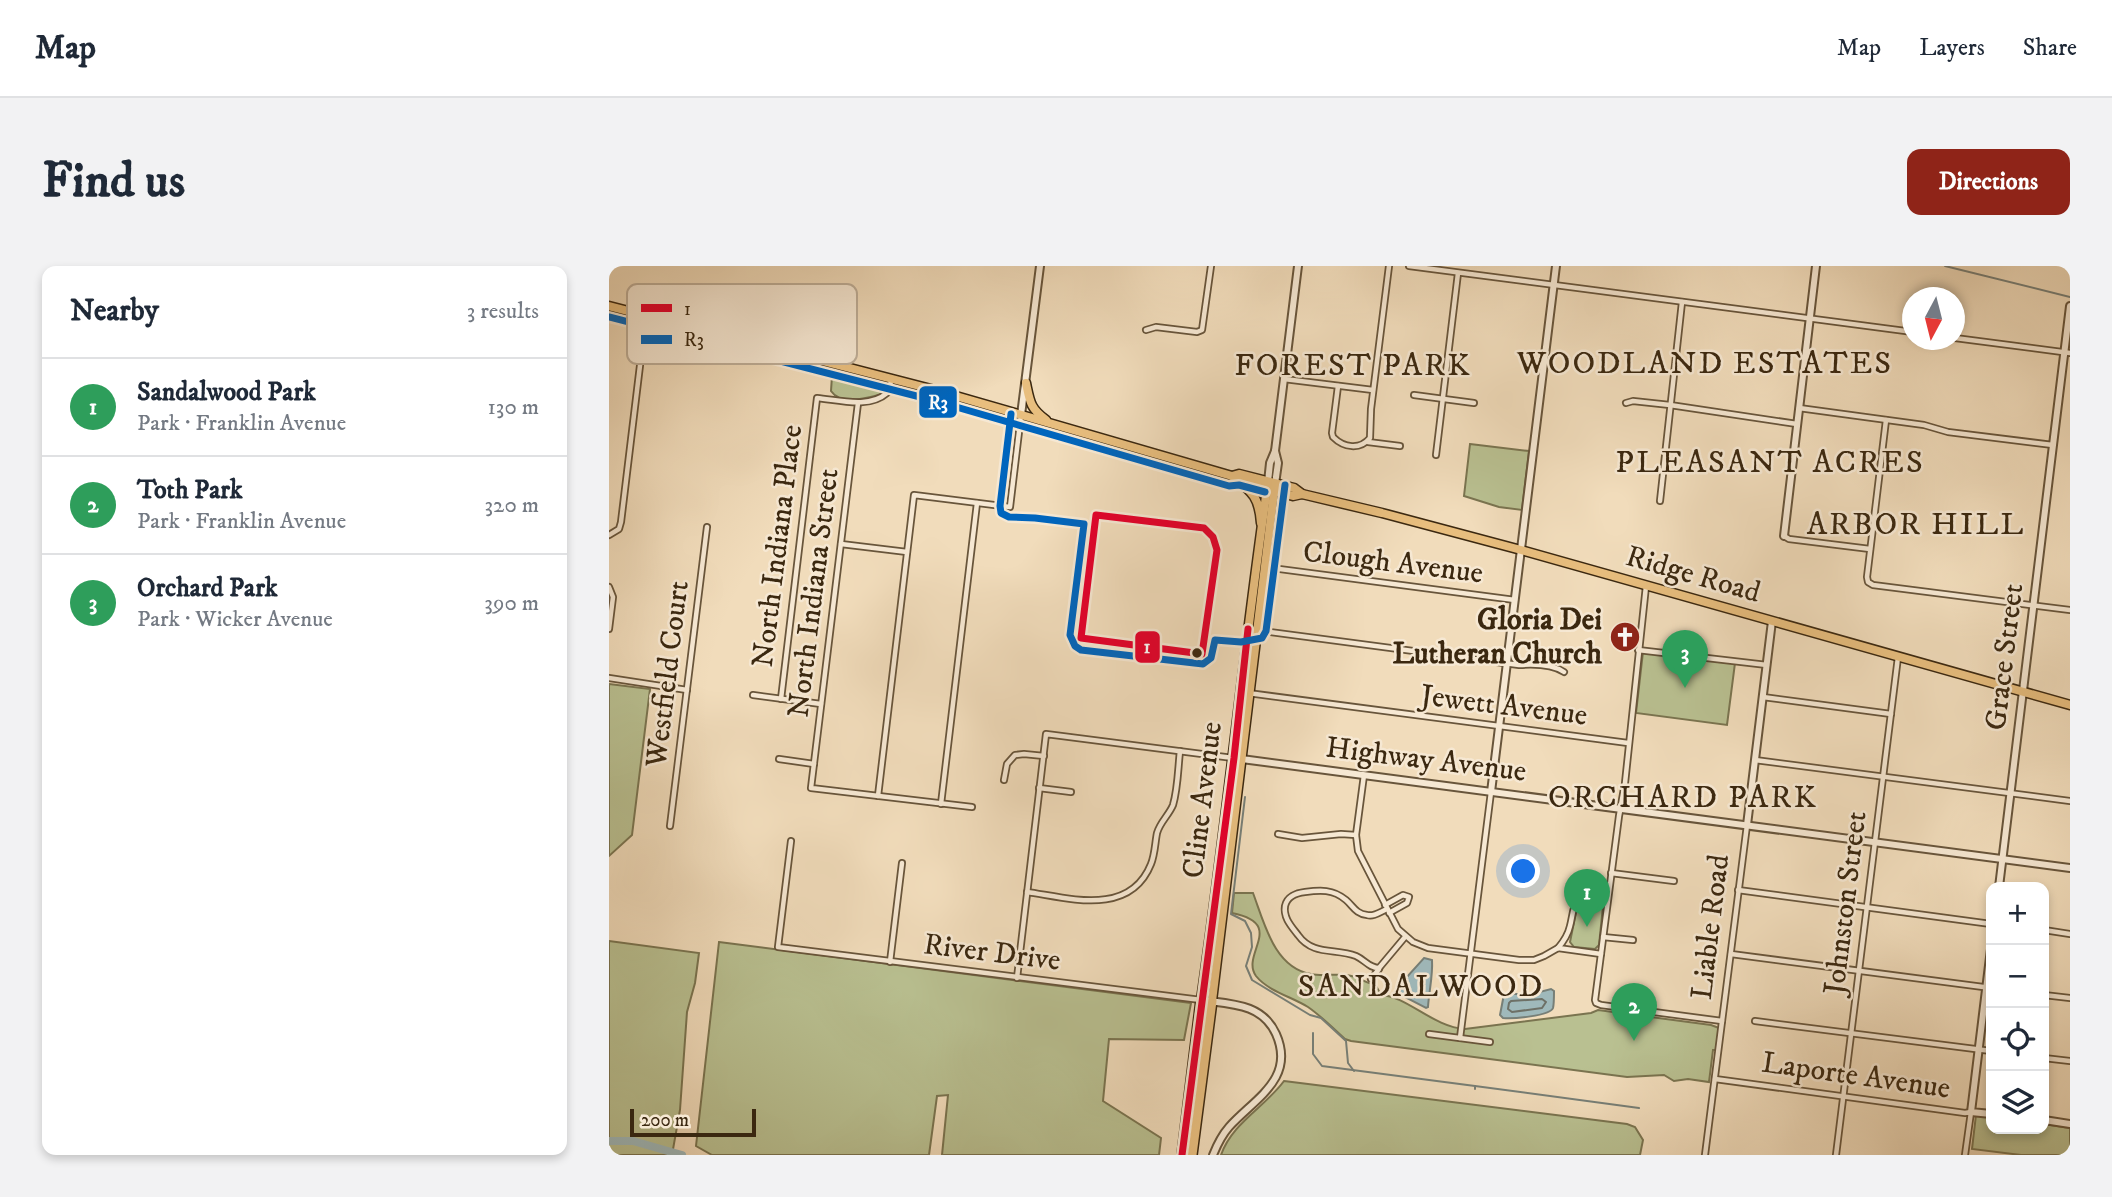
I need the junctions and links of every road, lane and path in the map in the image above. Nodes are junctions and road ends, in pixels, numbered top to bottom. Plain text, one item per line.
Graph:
1 (1040, 266) edge
2 (1211, 266) edge
3 (1298, 266) edge
4 (1388, 266) edge
5 (1409, 266) edge
6 (1556, 266) edge
7 (1816, 266) edge
8 (1458, 273) junction
9 (1554, 285) junction
10 (1682, 302) junction
11 (609, 306) edge
12 (2070, 306) edge
13 (627, 310) edge
14 (1809, 319) junction
15 (1146, 330) dead end
16 (1902, 331) edge
17 (1965, 339) edge
18 (2067, 353) edge
19 (640, 364) edge
20 (833, 364) edge
21 (891, 379) junction
22 (1284, 379) junction
23 (1026, 383) junction
24 (1338, 386) junction
25 (1373, 390) junction
26 (1415, 395) dead end
27 (1443, 399) junction
28 (858, 403) junction
29 (1474, 403) dead end
30 (1626, 403) dead end
31 (1669, 405) junction
32 (1798, 408) junction
33 (1021, 415) junction
34 (1886, 420) junction
35 (1051, 424) junction
36 (1797, 424) junction
37 (1367, 442) junction
38 (1400, 446) dead end
39 (2054, 446) junction
40 (1436, 455) dead end
41 (1235, 478) junction
42 (1271, 487) junction
43 (1660, 501) dead end
44 (977, 503) junction
45 (1261, 523) junction
46 (706, 527) dead end
47 (609, 535) edge
48 (1784, 536) joint
49 (841, 544) junction
50 (1870, 549) junction
51 (1521, 550) junction
52 (907, 552) junction
53 (1264, 567) junction
54 (1646, 586) junction
55 (609, 587) edge
56 (1515, 600) junction
57 (2035, 606) junction
58 (2070, 610) edge
59 (1772, 621) junction
60 (609, 629) edge
61 (1252, 630) junction
62 (1638, 650) junction
63 (1898, 657) junction
64 (1508, 664) junction
65 (1767, 665) junction
66 (1564, 672) dead end
67 (609, 678) edge
68 (687, 690) junction
69 (2023, 691) junction
70 (1248, 693) junction
71 (753, 695) dead end
72 (1763, 697) junction
73 (781, 699) junction
74 (821, 704) junction
75 (2070, 705) edge
76 (1891, 714) junction
77 (1500, 727) junction
78 (1628, 743) junction
79 (1180, 751) junction
80 (1044, 756) junction
81 (779, 759) dead end
82 (1237, 759) junction
83 (1755, 760) junction
84 (814, 764) junction
85 (1364, 775) junction
86 (1882, 777) junction
87 (1005, 780) dead end
88 (1039, 788) junction
89 (1071, 792) dead end
90 (1491, 792) junction
91 (2011, 794) junction
92 (878, 796) junction
93 (2070, 802) edge
94 (941, 804) junction
95 (972, 807) dead end
96 (1621, 809) junction
97 (1747, 825) junction
98 (670, 826) dead end
99 (1278, 834) dead end
100 (1356, 835) junction
101 (790, 841) dead end
102 (1874, 842) junction
103 (2003, 859) junction
104 (902, 863) dead end
105 (2070, 868) edge
106 (1611, 873) junction
107 (1674, 881) dead end
108 (2000, 882) edge
109 (1738, 890) junction
110 (1027, 892) junction
111 (1607, 900) junction
112 (1866, 907) junction
113 (1387, 909) junction
114 (1986, 923) edge
115 (2049, 931) edge
116 (2070, 934) edge
117 (1405, 937) junction
118 (1603, 937) junction
119 (1633, 940) dead end
120 (1558, 948) junction
121 (1471, 954) junction
122 (1601, 954) junction
123 (1731, 954) junction
124 (890, 962) junction
125 (1380, 968) junction
126 (1859, 971) junction
127 (1017, 978) junction
128 (1371, 979) dead end
129 (1986, 988) edge
130 (2049, 996) edge
131 (2070, 998) edge
132 (1206, 1001) junction
133 (1986, 1006) edge
134 (1722, 1021) junction
135 (1755, 1021) dead end
136 (1429, 1034) dead end
137 (1851, 1034) junction
138 (1460, 1038) junction
139 (1490, 1042) dead end
140 (1979, 1049) junction
141 (1986, 1050) edge
142 (2049, 1059) edge
143 (2070, 1061) edge
144 (1715, 1079) junction
145 (1843, 1097) junction
146 (1971, 1112) junction
147 (1986, 1114) edge
148 (2049, 1121) edge
149 (2070, 1124) edge
150 (1182, 1155) edge
151 (1192, 1155) edge
152 (1213, 1155) edge
153 (1706, 1155) edge
154 (1836, 1155) edge
155 (1965, 1155) edge

1 - 23 street
2 - 15 street
3 - 22 street, Cline Avenue
4 - 25 street
5 - 8 street
6 - 9 street
7 - 14 street
8 - 9 street
8 - 27 street
9 - 10 street
9 - 51 street
10 - 14 street
10 - 31 street
11 - 13 main road, Ridge Road
12 - 18 street, Grace Street
14 - 16 street
14 - 32 street
17 - 18 street
18 - 39 street, Grace Street
19 - 47 street
20 - 21 main road, Ridge Road
21 - 28 street
21 - 33 main road, Ridge Road
22 - 24 street
22 - 42 street, Cline Avenue
23 - 33 street
23 - 35 main road
24 - 25 street
24 - 37 street
25 - 37 street
26 - 27 street
27 - 29 street
27 - 40 street
28 - 49 street, North Indiana Street
28 - 73 street, North Indiana Place
30 - 31 street
31 - 36 street
31 - 43 street
32 - 34 street
32 - 36 street
33 - 35 main road, Ridge Road
33 - 44 street
34 - 39 street
34 - 50 street
35 - 41 main road, Ridge Road
36 - 48 street
37 - 38 street
39 - 57 street, Grace Street
41 - 42 main road, Ridge Road
41 - 45 main road
42 - 45 main road, Cline Avenue
42 - 51 main road, Ridge Road
42 - 53 main road, Cline Avenue
44 - 52 street
44 - 94 street
45 - 61 main road, Cline Avenue
46 - 68 street, Westfield Court
48 - 50 street
49 - 52 street
49 - 74 street, North Indiana Street
50 - 57 street
51 - 54 main road, Ridge Road
51 - 56 street
52 - 92 street
53 - 56 street, Clough Avenue
53 - 61 main road, Cline Avenue
54 - 59 main road, Ridge Road
54 - 62 street
55 - 60 street
56 - 64 street
57 - 58 street
57 - 69 street, Grace Street
59 - 63 main road, Ridge Road
59 - 65 street, Liable Road
61 - 64 street
61 - 70 main road, Cline Avenue
61 - 82 main road, Cline Avenue
62 - 65 street
62 - 78 street
63 - 69 main road, Ridge Road
63 - 76 street, Johnston Street
64 - 66 street
64 - 77 street
65 - 72 street, Liable Road
67 - 68 street
68 - 98 street, Westfield Court
69 - 75 main road, Ridge Road
69 - 91 street, Grace Street
70 - 77 street, Jewett Avenue
70 - 82 main road, Cline Avenue
71 - 73 street
72 - 76 street
72 - 83 street, Liable Road
73 - 74 street
74 - 84 street, North Indiana Street
76 - 86 street, Johnston Street
77 - 78 street, Jewett Avenue
77 - 90 street
78 - 96 street
79 - 80 street
79 - 82 street
79 - 110 street
80 - 87 street
80 - 88 street
81 - 84 street
82 - 85 street, Highway Avenue
82 - 132 main road, Cline Avenue
83 - 86 street
83 - 97 street, Liable Road
84 - 92 street, North Indiana Street
85 - 90 street, Highway Avenue
85 - 100 street
86 - 91 street
86 - 102 street, Johnston Street
88 - 89 street
88 - 110 street
90 - 96 street, Highway Avenue
90 - 121 street
91 - 93 street
91 - 103 street, Grace Street
92 - 94 street
94 - 95 street
96 - 97 street, Highway Avenue
96 - 106 street
97 - 102 street, Highway Avenue
97 - 109 street, Liable Road
99 - 100 street
100 - 113 street
101 - 124 street, River Drive
102 - 103 street, Highway Avenue
102 - 112 street, Johnston Street
103 - 105 street, Highway Avenue
103 - 108 street, Grace Street
104 - 124 street
106 - 107 street
106 - 111 street
109 - 112 street
109 - 123 street, Liable Road
110 - 127 street
111 - 118 street
111 - 120 street
112 - 114 street
112 - 126 street, Johnston Street
113 - 113 street
113 - 117 street
113 - 125 street
115 - 116 street
117 - 121 street
117 - 125 street
118 - 119 street
118 - 122 street
120 - 121 street
120 - 122 street
121 - 138 street
122 - 134 street
123 - 126 street
123 - 134 street, Liable Road
124 - 127 street, River Drive
125 - 128 street
126 - 129 street
126 - 137 street, Johnston Street
127 - 132 street, River Drive
130 - 131 street
132 - 150 highway, Cline Avenue
132 - 151 highway, Cline Avenue
132 - 152 street
133 - 140 street
134 - 144 street, Liable Road
135 - 137 street
136 - 138 street
137 - 140 street
137 - 145 street, Johnston Street
138 - 139 street
140 - 141 street
140 - 146 street
142 - 143 street
144 - 145 street, Laporte Avenue
144 - 153 street, Liable Road
145 - 146 street, Laporte Avenue
145 - 154 street, Johnston Street
146 - 147 street, Laporte Avenue
146 - 155 street
148 - 149 street

